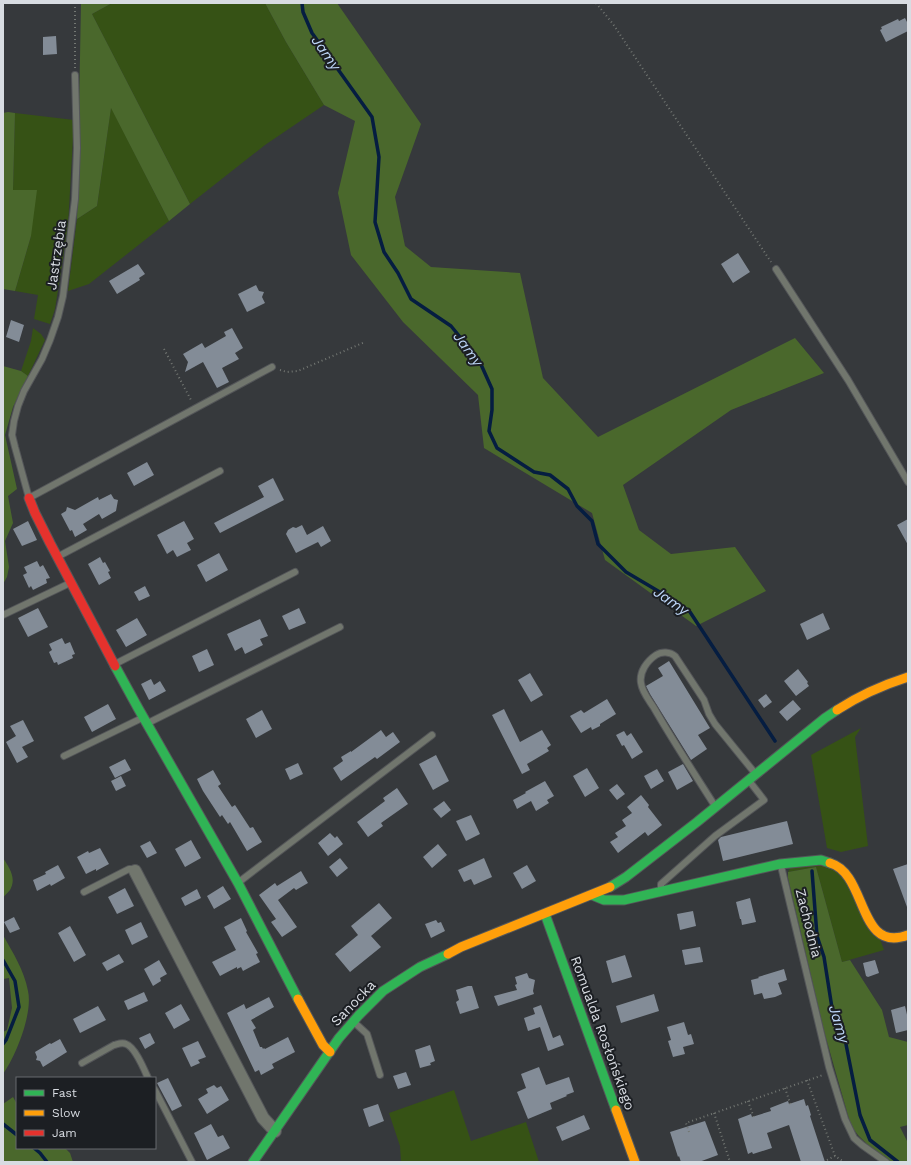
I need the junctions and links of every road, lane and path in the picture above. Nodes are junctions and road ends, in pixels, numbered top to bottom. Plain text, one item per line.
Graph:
1 (75, 3) edge
2 (596, 3) edge
3 (75, 75) joint
4 (776, 269) joint
5 (364, 342) dead end
6 (164, 349) dead end
7 (272, 367) joint
8 (196, 408) junction
9 (220, 471) dead end
10 (908, 482) edge
11 (29, 498) junction
12 (58, 556) junction
13 (295, 572) dead end
14 (72, 583) junction
15 (3, 615) edge
16 (340, 627) dead end
17 (115, 664) junction
18 (908, 677) edge
19 (145, 720) junction
20 (432, 735) dead end
21 (64, 756) dead end
22 (756, 774) junction
23 (749, 780) junction
24 (716, 807) junction
25 (780, 864) junction
26 (135, 871) joint
27 (238, 882) junction
28 (661, 891) junction
29 (84, 892) dead end
30 (592, 895) junction
31 (545, 914) junction
32 (908, 935) edge
33 (353, 1021) junction
34 (330, 1052) junction
35 (82, 1063) dead end
36 (831, 1072) junction
37 (380, 1075) dead end
38 (147, 1077) edge
39 (807, 1080) junction
40 (785, 1088) junction
41 (156, 1092) edge
42 (748, 1101) junction
43 (791, 1106) dead end
44 (714, 1113) junction
45 (754, 1118) dead end
46 (275, 1131) junction
47 (689, 1132) dead end
48 (835, 1156) junction
49 (827, 1160) dead end
50 (885, 1161) edge
51 (192, 1162) edge
52 (253, 1162) edge
53 (635, 1162) edge
54 (730, 1162) edge
55 (844, 1162) edge

1 - 3 path
2 - 4 path
3 - 11 lane, Jastrzębia
4 - 10 lane
5 - 7 path
6 - 8 path
7 - 8 lane
8 - 11 lane
9 - 12 lane
11 - 12 street
12 - 14 street
13 - 17 lane
14 - 15 lane
14 - 17 street
16 - 19 lane
17 - 19 street
18 - 22 street, Sanocka
19 - 21 lane
19 - 27 street
20 - 27 lane
22 - 23 street, Sanocka
22 - 24 lane
23 - 24 street, Sanocka
23 - 28 lane
24 - 30 street, Sanocka
25 - 28 street
25 - 32 street
25 - 36 lane, Zachodnia
26 - 29 lane
26 - 46 street
27 - 34 street
28 - 30 street
30 - 31 street, Sanocka
31 - 33 street, Sanocka
31 - 53 street, Romualda Rosłońskiego
33 - 34 street, Sanocka
33 - 37 lane
34 - 46 street, Sanocka
35 - 38 lane
36 - 39 path
36 - 50 lane, Zachodnia
39 - 40 path
39 - 48 path
40 - 42 path
40 - 43 path
41 - 51 lane
42 - 44 path
42 - 45 path
44 - 47 path
44 - 54 path
46 - 52 street, Sanocka
48 - 49 path
48 - 55 path

